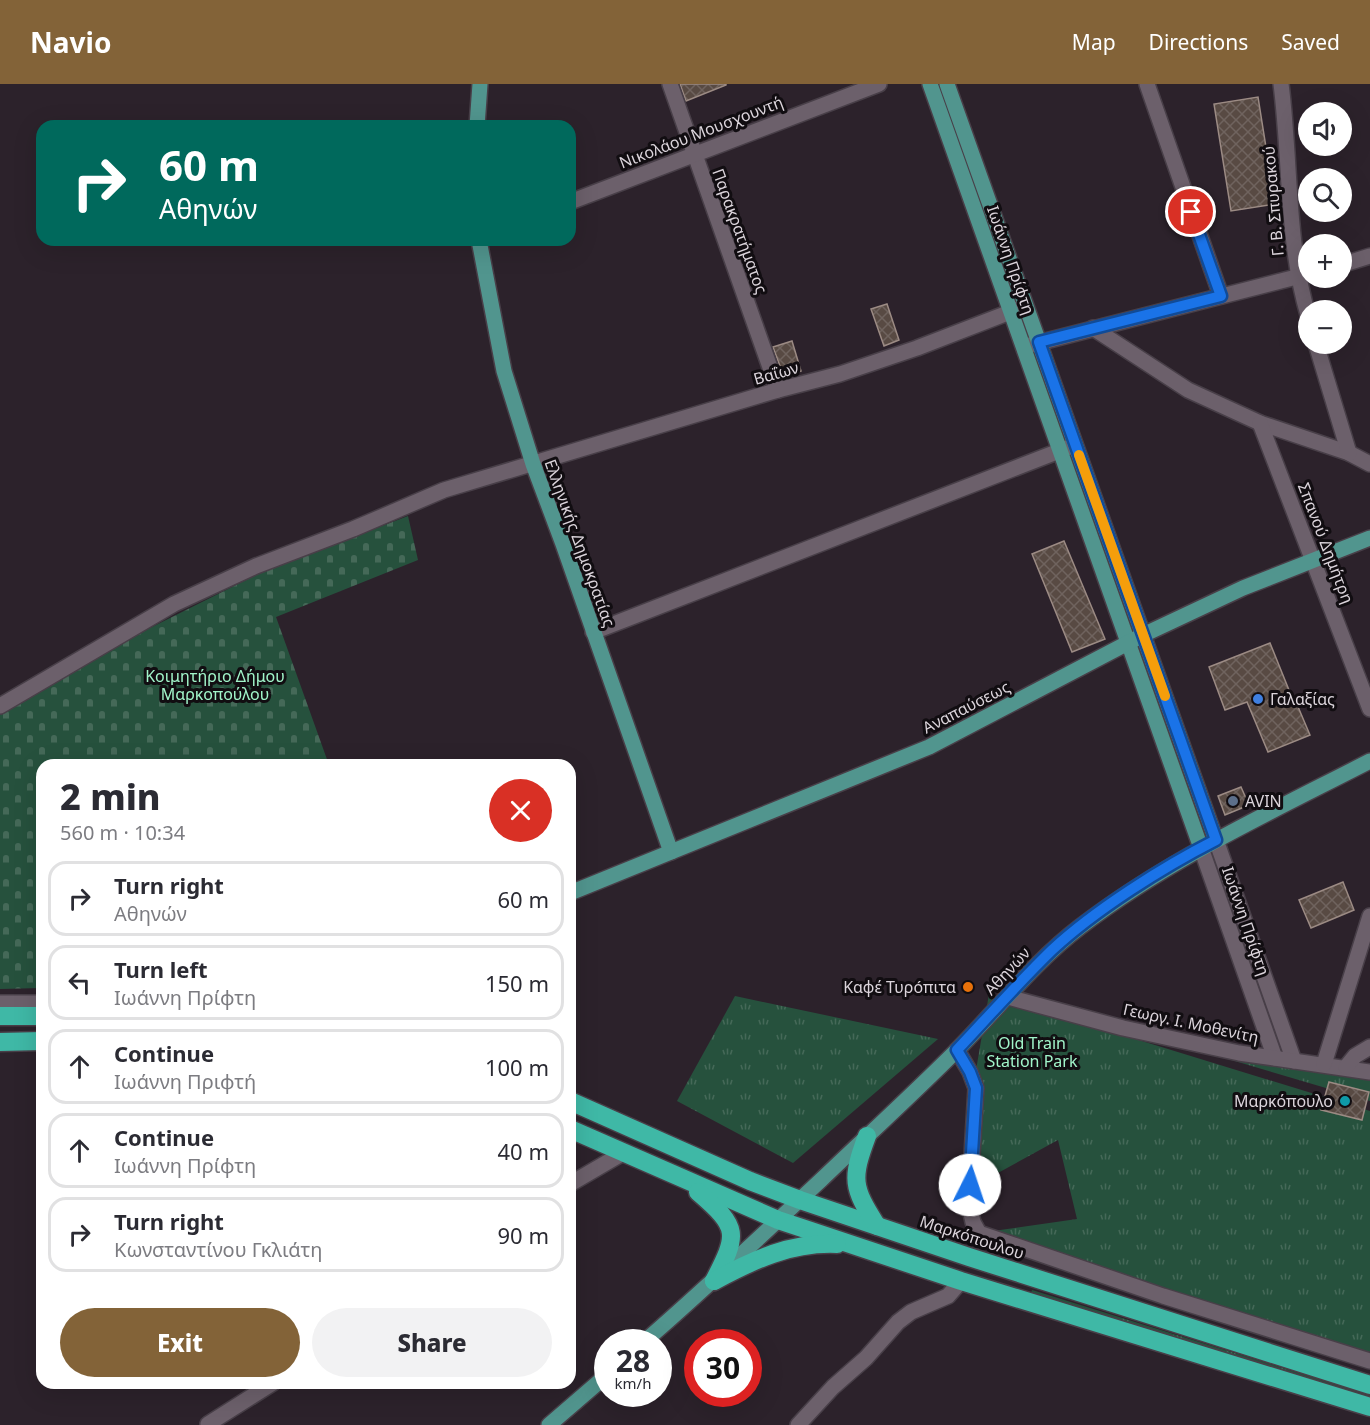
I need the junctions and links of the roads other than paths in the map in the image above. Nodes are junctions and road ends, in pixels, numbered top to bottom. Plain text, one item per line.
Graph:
1 (480, 84) edge
2 (670, 84) edge
3 (879, 84) edge
4 (930, 84) edge
5 (947, 84) edge
6 (1147, 84) edge
7 (1281, 84) edge
8 (477, 120) edge
9 (694, 154) junction
10 (576, 200) edge
11 (1298, 234) edge
12 (480, 246) edge
13 (1370, 256) edge
14 (1352, 261) edge
15 (1352, 264) edge
16 (1370, 266) edge
17 (1298, 276) edge
18 (1221, 296) junction
19 (1026, 306) junction
20 (1011, 312) junction
21 (1093, 328) junction
22 (1039, 342) junction
23 (1023, 347) junction
24 (1319, 354) edge
25 (778, 390) junction
26 (1260, 423) junction
27 (1075, 445) junction
28 (1060, 451) junction
29 (1349, 453) junction
30 (532, 464) junction
31 (1370, 464) edge
32 (1370, 538) edge
33 (1314, 560) junction
34 (593, 632) junction
35 (1143, 635) junction
36 (1128, 642) junction
37 (0, 706) edge
38 (1370, 709) edge
39 (1370, 761) edge
40 (1216, 840) junction
41 (1200, 848) junction
42 (671, 852) junction
43 (576, 891) edge
44 (1370, 916) edge
45 (1008, 997) junction
46 (0, 1003) edge
47 (36, 1003) edge
48 (0, 1016) edge
49 (36, 1016) edge
50 (0, 1041) edge
51 (36, 1041) edge
52 (1370, 1047) edge
53 (957, 1050) junction
54 (1275, 1058) junction
55 (1294, 1061) junction
56 (1324, 1064) junction
57 (1346, 1067) junction
58 (1370, 1072) edge
59 (576, 1104) edge
60 (576, 1132) edge
61 (867, 1136) junction
62 (623, 1153) junction
63 (682, 1179) junction
64 (576, 1180) edge
65 (800, 1200) junction
66 (778, 1220) junction
67 (878, 1226) junction
68 (853, 1244) junction
69 (714, 1281) junction
70 (961, 1281) junction
71 (659, 1329) edge
72 (1370, 1361) edge
73 (1370, 1385) edge
74 (594, 1386) edge
75 (263, 1389) edge
76 (1370, 1407) edge
77 (208, 1424) edge
78 (549, 1425) edge
79 (798, 1425) edge

1 - 8 main road
2 - 9 street, Παρακρατήματος
3 - 9 street, Νικολάου Μουσχουντή
4 - 20 main road, Ιωάννη Πρίφτη
5 - 19 main road, Ιωάννη Πρίφτη
6 - 18 street
7 - 11 street, Γ. Β. Σπυρακού
9 - 10 street, Νικολάου Μουσχουντή
9 - 25 street, Παρακρατήματος
12 - 30 main road, Ελληνικής Δημοκρατίας
13 - 14 street
15 - 16 street
17 - 18 street
18 - 21 street
19 - 20 street, Βαΐων
19 - 22 main road, Ιωάννη Πρίφτη
20 - 23 main road, Ιωάννη Πρίφτη
20 - 25 street, Βαΐων
21 - 22 street
21 - 26 street
22 - 23 street
22 - 27 main road, Ιωάννη Πρίφτη
23 - 28 main road, Ιωάννη Πρίφτη
24 - 29 street
25 - 30 street, Βαΐων
26 - 29 street
26 - 33 street, Σπανού Δημήτρη
27 - 28 street
27 - 35 main road, Ιωάννη Πρίφτη
28 - 34 street
28 - 36 main road, Ιωάννη Πρίφτη
29 - 31 street
30 - 34 main road, Ελληνικής Δημοκρατίας
30 - 37 street, Βαΐων
32 - 33 main road, Αναπαύσεως
33 - 35 main road, Αναπαύσεως
33 - 38 street, Σπανού Δημήτρη
34 - 42 main road, Ελληνικής Δημοκρατίας
35 - 36 main road, Αναπαύσεως
35 - 40 main road, Ιωάννη Πρίφτη
36 - 41 main road, Ιωάννη Πρίφτη
36 - 42 main road, Αναπαύσεως
39 - 40 main road, Αθηνών
40 - 41 main road, Αθηνών
40 - 55 street, Ιωάννη Πρίφτη
41 - 45 main road, Αθηνών
41 - 54 street, Ιωάννη Πρίφτη
42 - 43 main road, Αναπαύσεως
44 - 56 street
45 - 53 main road, Αθηνών
45 - 54 street, Γεωργ. Ι. Μοθενίτη
46 - 47 street
48 - 49 highway
50 - 51 highway
52 - 57 street
53 - 61 main road, Αθηνών
53 - 72 street
54 - 55 street, Γεωργ. Ι. Μοθενίτη
55 - 56 street, Γεωργ. Ι. Μοθενίτη
56 - 57 street, Γεωργ. Ι. Μοθενίτη
57 - 58 street, Γεωργ. Ι. Μοθενίτη
59 - 65 highway, Μαρκόπουλου
60 - 62 highway
61 - 65 main road, Αθηνών
61 - 67 highway
62 - 63 highway
62 - 64 street
63 - 66 highway
63 - 69 highway
65 - 66 main road, Αθηνών
65 - 67 highway, Μαρκόπουλου
66 - 68 highway
66 - 69 main road, Αθηνών
67 - 73 highway, Μαρκόπουλου
68 - 69 highway
68 - 70 highway
69 - 71 main road, Αθηνών
70 - 76 highway
70 - 79 street
74 - 78 main road
75 - 77 street

